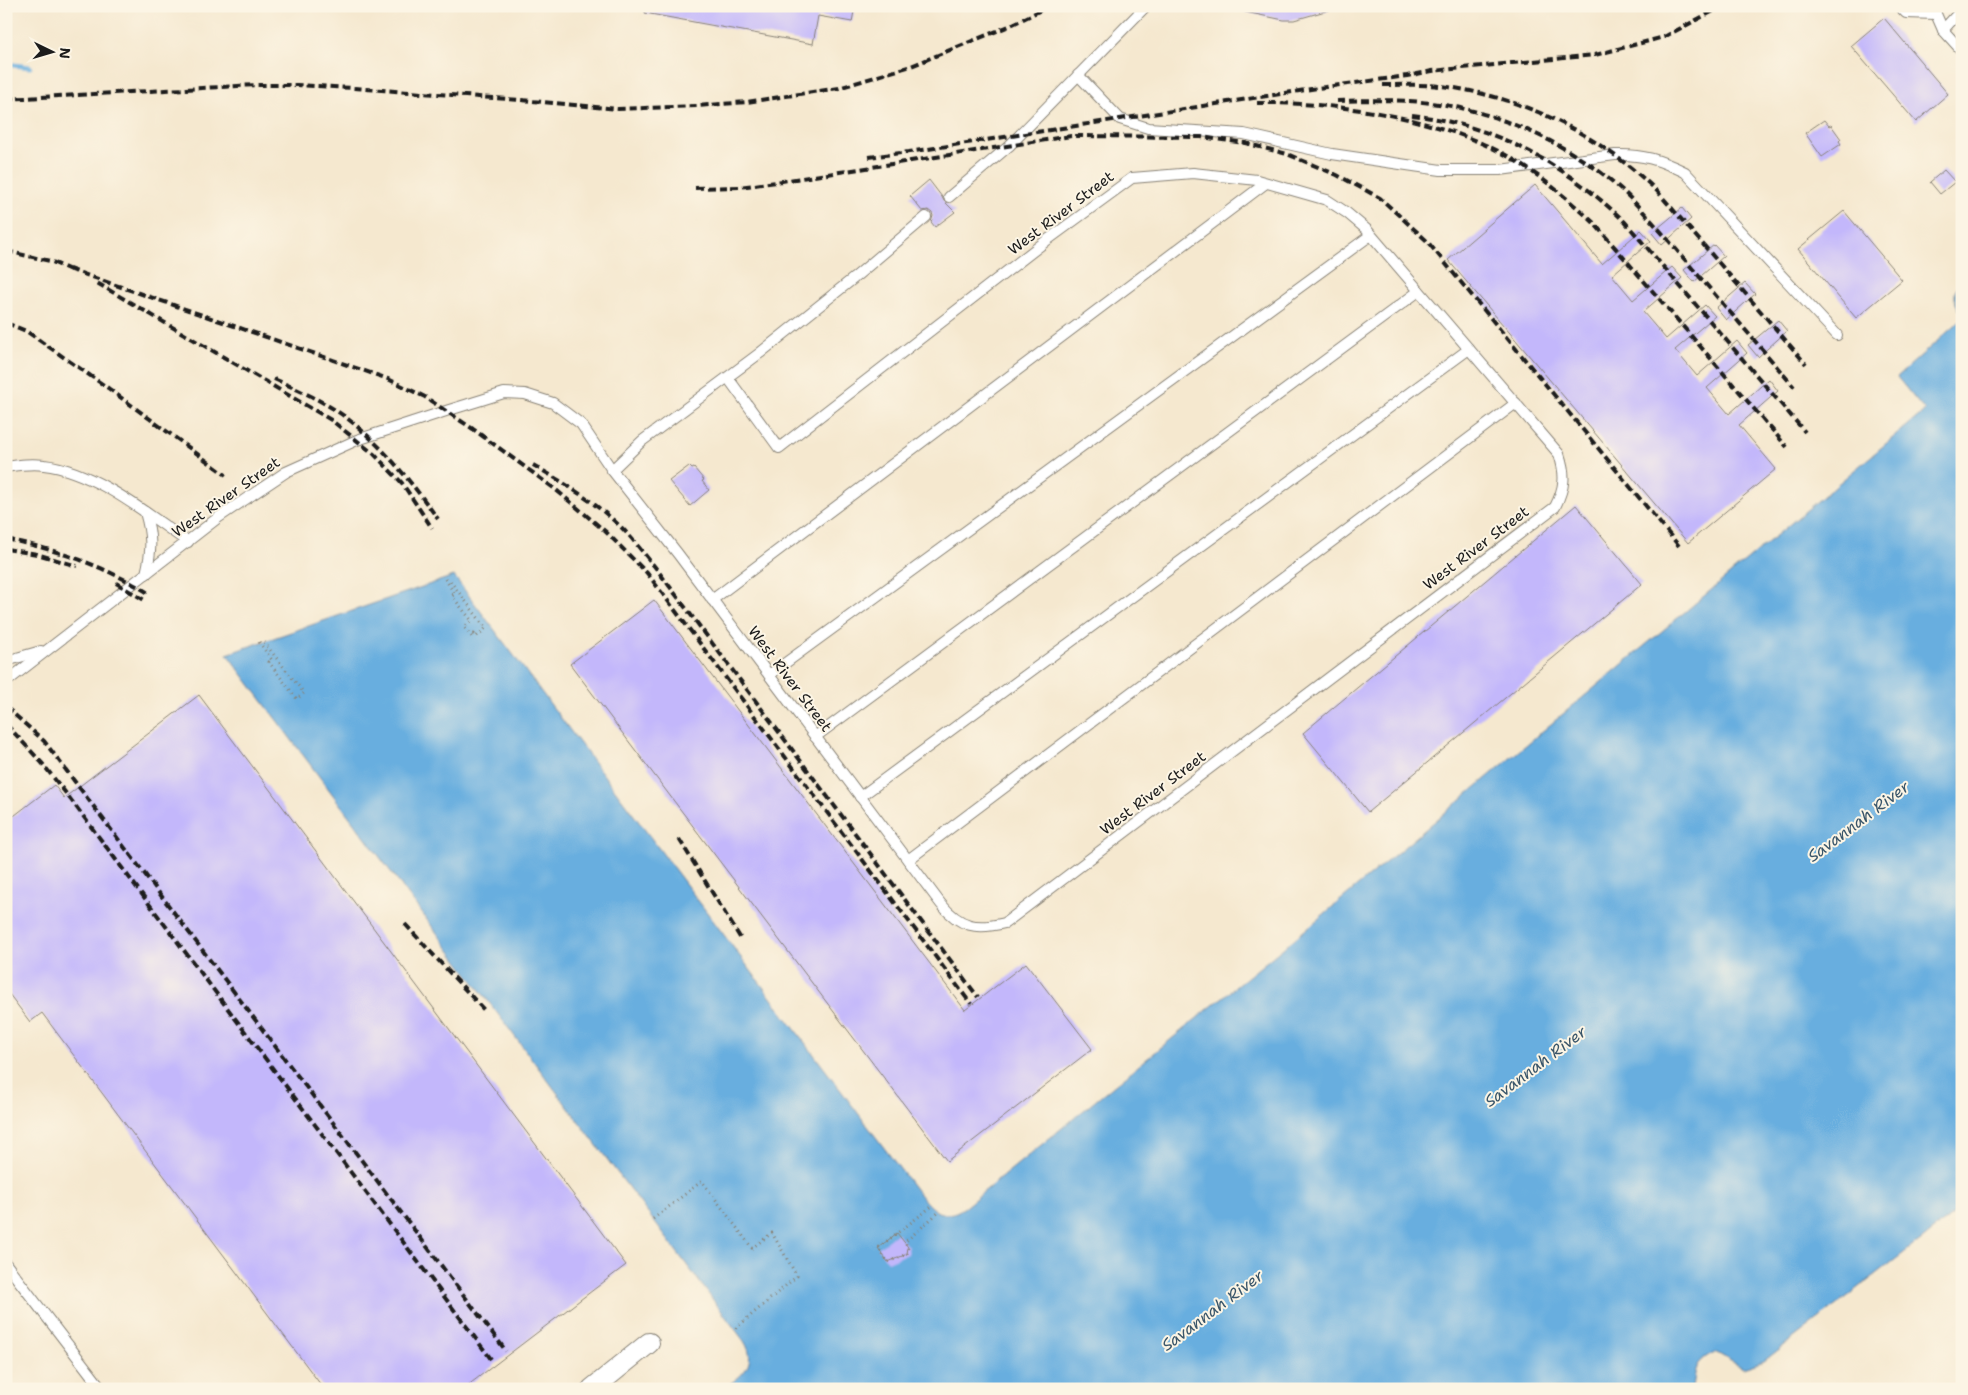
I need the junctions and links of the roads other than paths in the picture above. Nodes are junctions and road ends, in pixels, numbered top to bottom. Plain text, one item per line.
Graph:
1 (1146, 6) edge
2 (1899, 6) edge
3 (1962, 9) edge
4 (1935, 10) edge
5 (1943, 30) junction
6 (1962, 51) edge
7 (1078, 75) junction
8 (1266, 183) junction
9 (948, 197) dead end
10 (926, 218) dead end
11 (1371, 235) junction
12 (1420, 291) junction
13 (1837, 335) dead end
14 (1469, 349) junction
15 (728, 378) junction
16 (1516, 403) junction
17 (6, 467) edge
18 (612, 470) junction
19 (145, 512) junction
20 (188, 542) junction
21 (146, 574) junction
22 (712, 600) junction
23 (48, 650) junction
24 (6, 660) edge
25 (769, 675) junction
26 (6, 682) edge
27 (815, 737) junction
28 (860, 796) junction
29 (908, 860) junction
30 (6, 1264) edge
31 (649, 1343) dead end
32 (102, 1389) edge
33 (592, 1389) edge

1 - 7 lane
2 - 4 lane
3 - 5 lane
4 - 5 lane
5 - 6 lane
7 - 9 lane
7 - 13 lane
8 - 11 lane, West River Street
8 - 15 lane, West River Street
8 - 22 lane
10 - 15 lane
11 - 12 lane, West River Street
11 - 25 lane
12 - 14 lane, West River Street
12 - 27 lane
14 - 16 lane, West River Street
14 - 28 lane
15 - 18 lane
16 - 29 lane
16 - 29 lane, West River Street
17 - 19 lane
18 - 20 lane, West River Street
18 - 22 lane, West River Street
19 - 20 lane
19 - 21 lane
20 - 21 lane, West River Street
21 - 23 lane, West River Street
22 - 25 lane, West River Street
23 - 24 lane
23 - 26 lane, West River Street
25 - 27 lane, West River Street
27 - 28 lane, West River Street
28 - 29 lane, West River Street
30 - 32 lane
31 - 33 street

